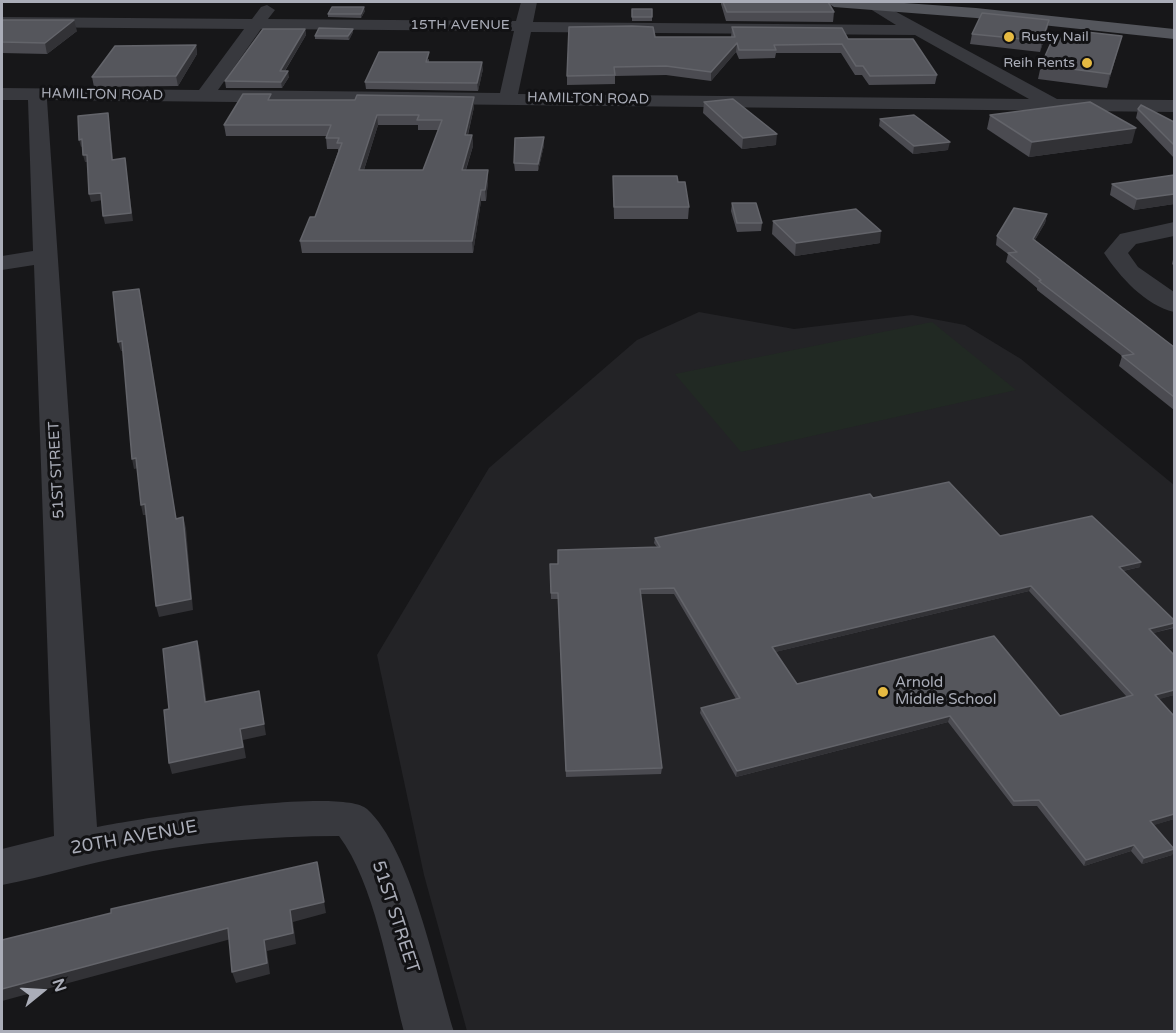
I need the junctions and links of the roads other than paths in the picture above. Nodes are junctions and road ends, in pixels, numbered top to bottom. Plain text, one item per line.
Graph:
1 (273, 2) edge
2 (529, 2) edge
3 (834, 2) edge
4 (947, 2) edge
5 (869, 3) edge
6 (19, 4) dead end
7 (930, 9) junction
8 (2, 18) edge
9 (899, 19) junction
10 (2, 22) edge
11 (258, 23) junction
12 (1174, 24) edge
13 (524, 26) junction
14 (918, 30) junction
15 (1174, 34) edge
16 (2, 94) edge
17 (37, 94) junction
18 (204, 96) junction
19 (508, 98) junction
20 (1053, 104) junction
21 (1174, 106) edge
22 (1174, 229) edge
23 (46, 256) junction
24 (2, 263) edge
25 (1174, 304) edge
26 (269, 820) joint
27 (76, 847) junction
28 (2, 867) edge
29 (429, 1032) edge

1 - 11 street
2 - 13 street
3 - 5 main road
4 - 12 main road
5 - 7 main road
5 - 9 street
6 - 8 street
7 - 9 main road
7 - 15 main road
9 - 14 street
10 - 11 street, 15TH AVENUE
11 - 13 street, 15TH AVENUE
11 - 18 street
13 - 14 street, 15TH AVENUE
13 - 19 street
14 - 20 street
16 - 17 street, HAMILTON ROAD
17 - 18 street, HAMILTON ROAD
17 - 23 street, 51ST STREET
18 - 19 street, HAMILTON ROAD
19 - 20 street, HAMILTON ROAD
20 - 21 street, HAMILTON ROAD
22 - 25 street
23 - 24 street
23 - 27 street, 51ST STREET
26 - 27 street, 20TH AVENUE
26 - 29 street, 51ST STREET
27 - 28 street, 20TH AVENUE

